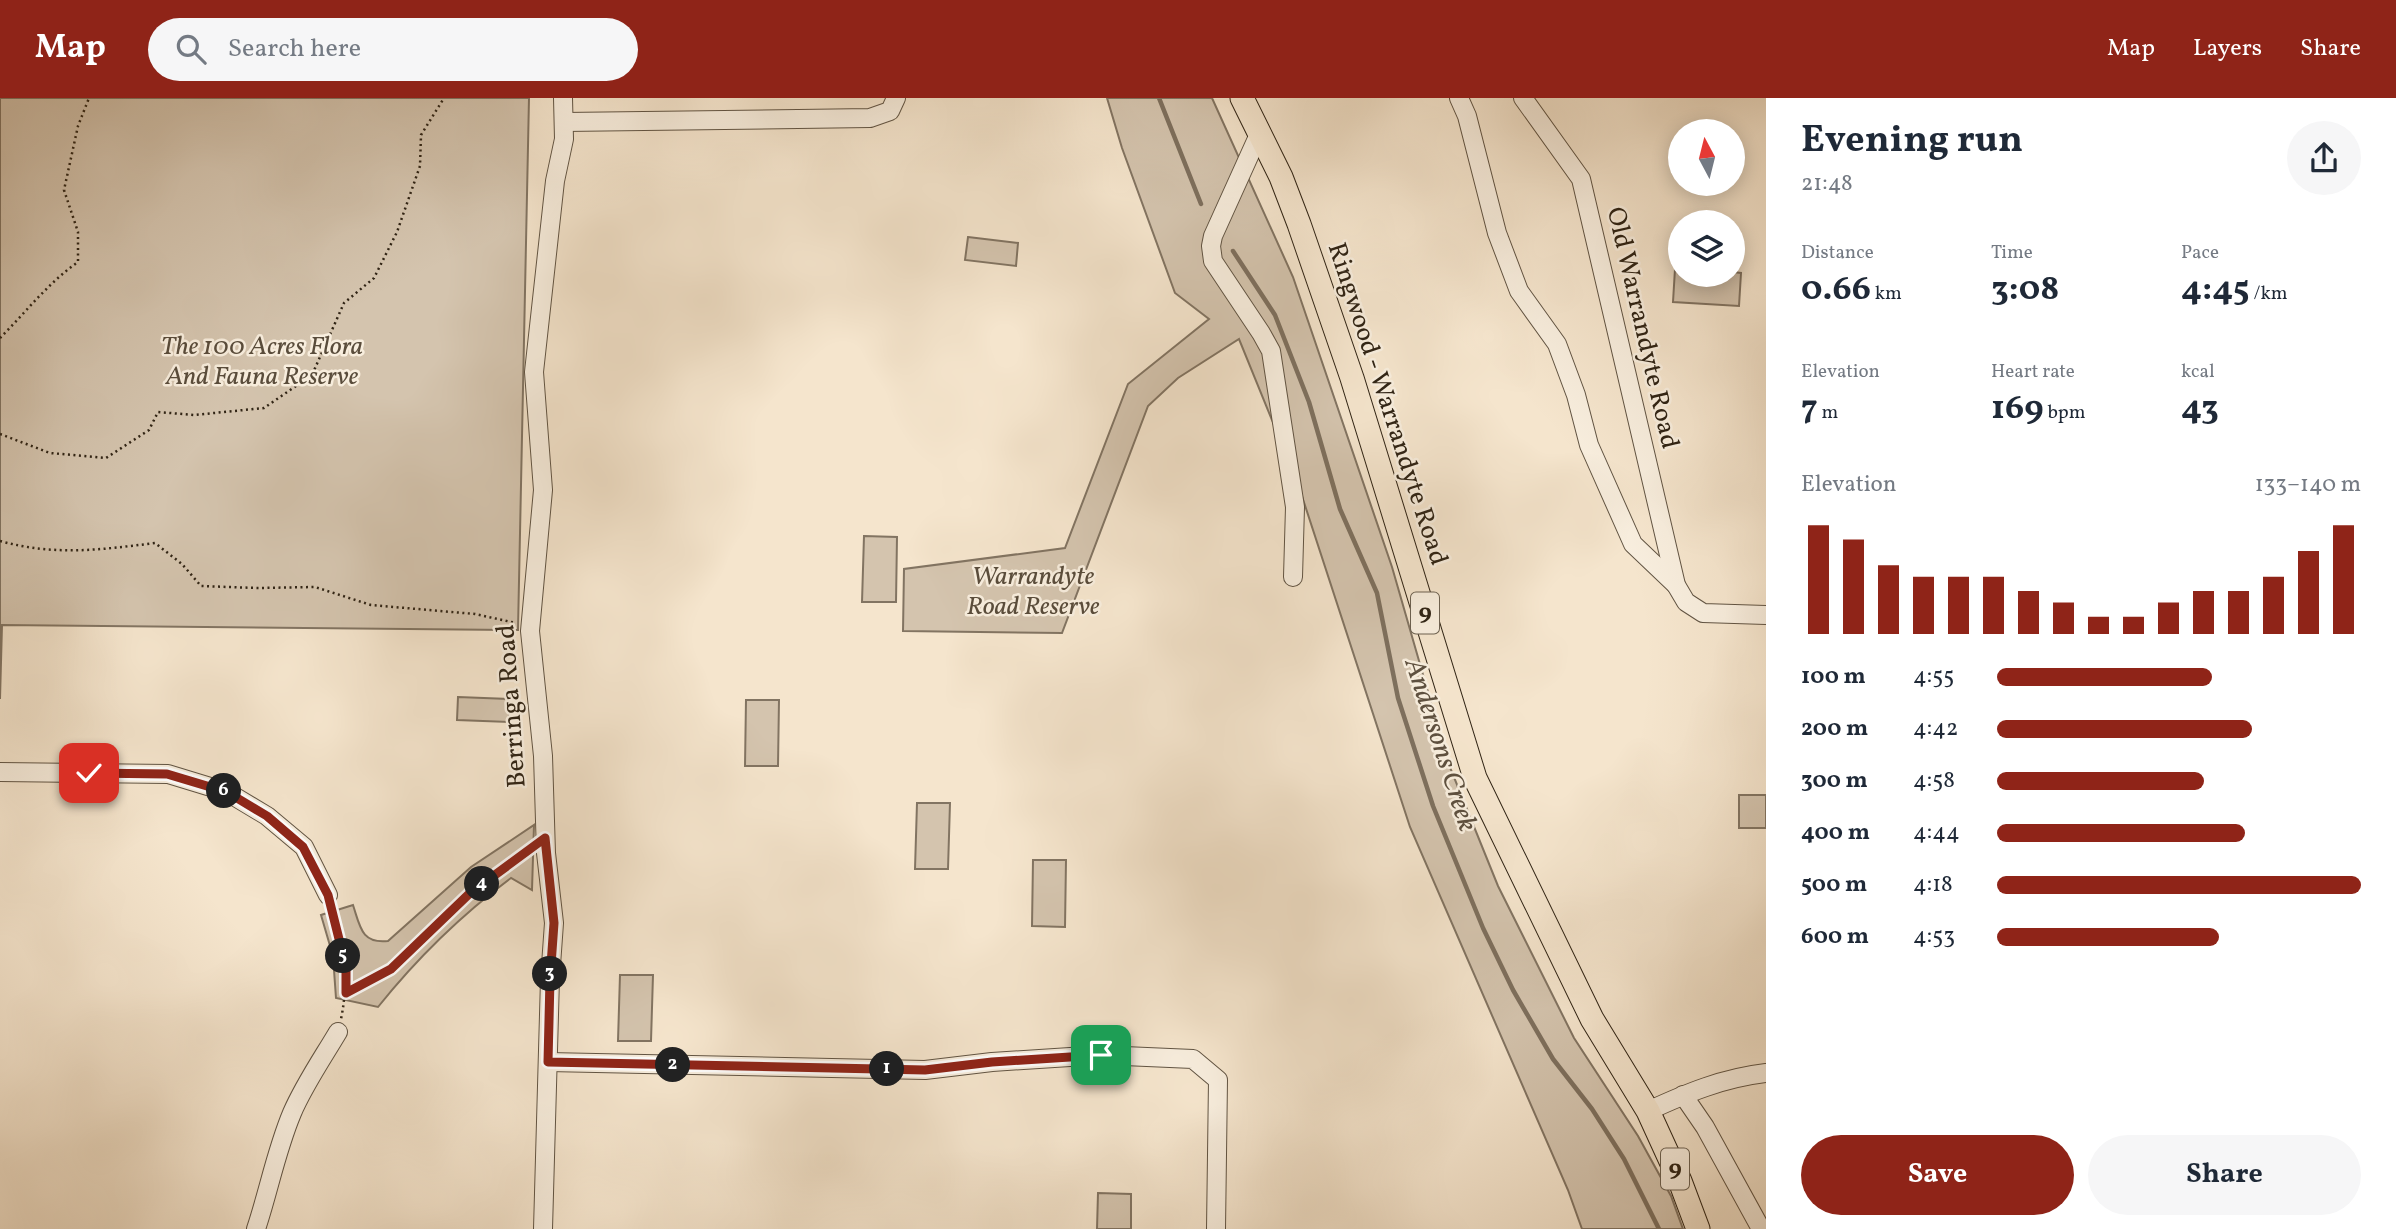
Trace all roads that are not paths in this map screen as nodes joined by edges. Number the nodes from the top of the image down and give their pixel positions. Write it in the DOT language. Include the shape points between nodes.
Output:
graph roads {
  1 [pos="563,98"];
  2 [pos="896,98"];
  3 [pos="1242,98"];
  4 [pos="1458,98"];
  5 [pos="1523,98"];
  6 [pos="564,122"];
  7 [pos="1260,132"];
  8 [pos="1293,577"];
  9 [pos="1676,585"];
  10 [pos="1766,615"];
  11 [pos="0,772"];
  12 [pos="328,895"];
  13 [pos="338,1032"];
  14 [pos="548,1062"];
  15 [pos="1766,1073"];
  16 [pos="1683,1095"];
  17 [pos="1648,1111"];
  18 [pos="256,1229"];
  19 [pos="543,1229"];
  20 [pos="1216,1229"];
  21 [pos="1698,1229"];
  22 [pos="1761,1229"];
  1 -- 6 [label="street, Berringa Road"];
  2 -- 6 [label="street" via="890,111 870,118"];
  3 -- 7 [label="main road, Ringwood - Warrandyte Road / 9"];
  4 -- 9 [label="street, Old Warrandyte Road" via="1519,291 1557,344 1589,445 1633,544"];
  5 -- 9 [label="street, Old Warrandyte Road" via="1580,179"];
  6 -- 14 [label="street, Berringa Road" via="534,372 543,490 530,631 554,923"];
  7 -- 8 [label="street" via="1211,246 1213,261 1270,351 1295,507"];
  7 -- 17 [label="main road, Ringwood - Warrandyte Road / 9" via="1299,224 1352,378 1475,778 1591,1019"];
  9 -- 10 [label="street, Old Warrandyte Road" via="1686,602 1703,613"];
  11 -- 12 [label="street" via="167,774 227,792 267,816 303,847"];
  13 -- 18 [label="street" via="299,1097"];
  14 -- 19 [label="street, Berringa Road"];
  14 -- 20 [label="street" via="925,1070 1101,1055 1193,1059 1218,1080"];
  15 -- 16 [label="street" via="1736,1077"];
  16 -- 17 [label="street"];
  16 -- 22 [label="street"];
  17 -- 21 [label="main road, Ringwood - Warrandyte Road / 9"];
}
